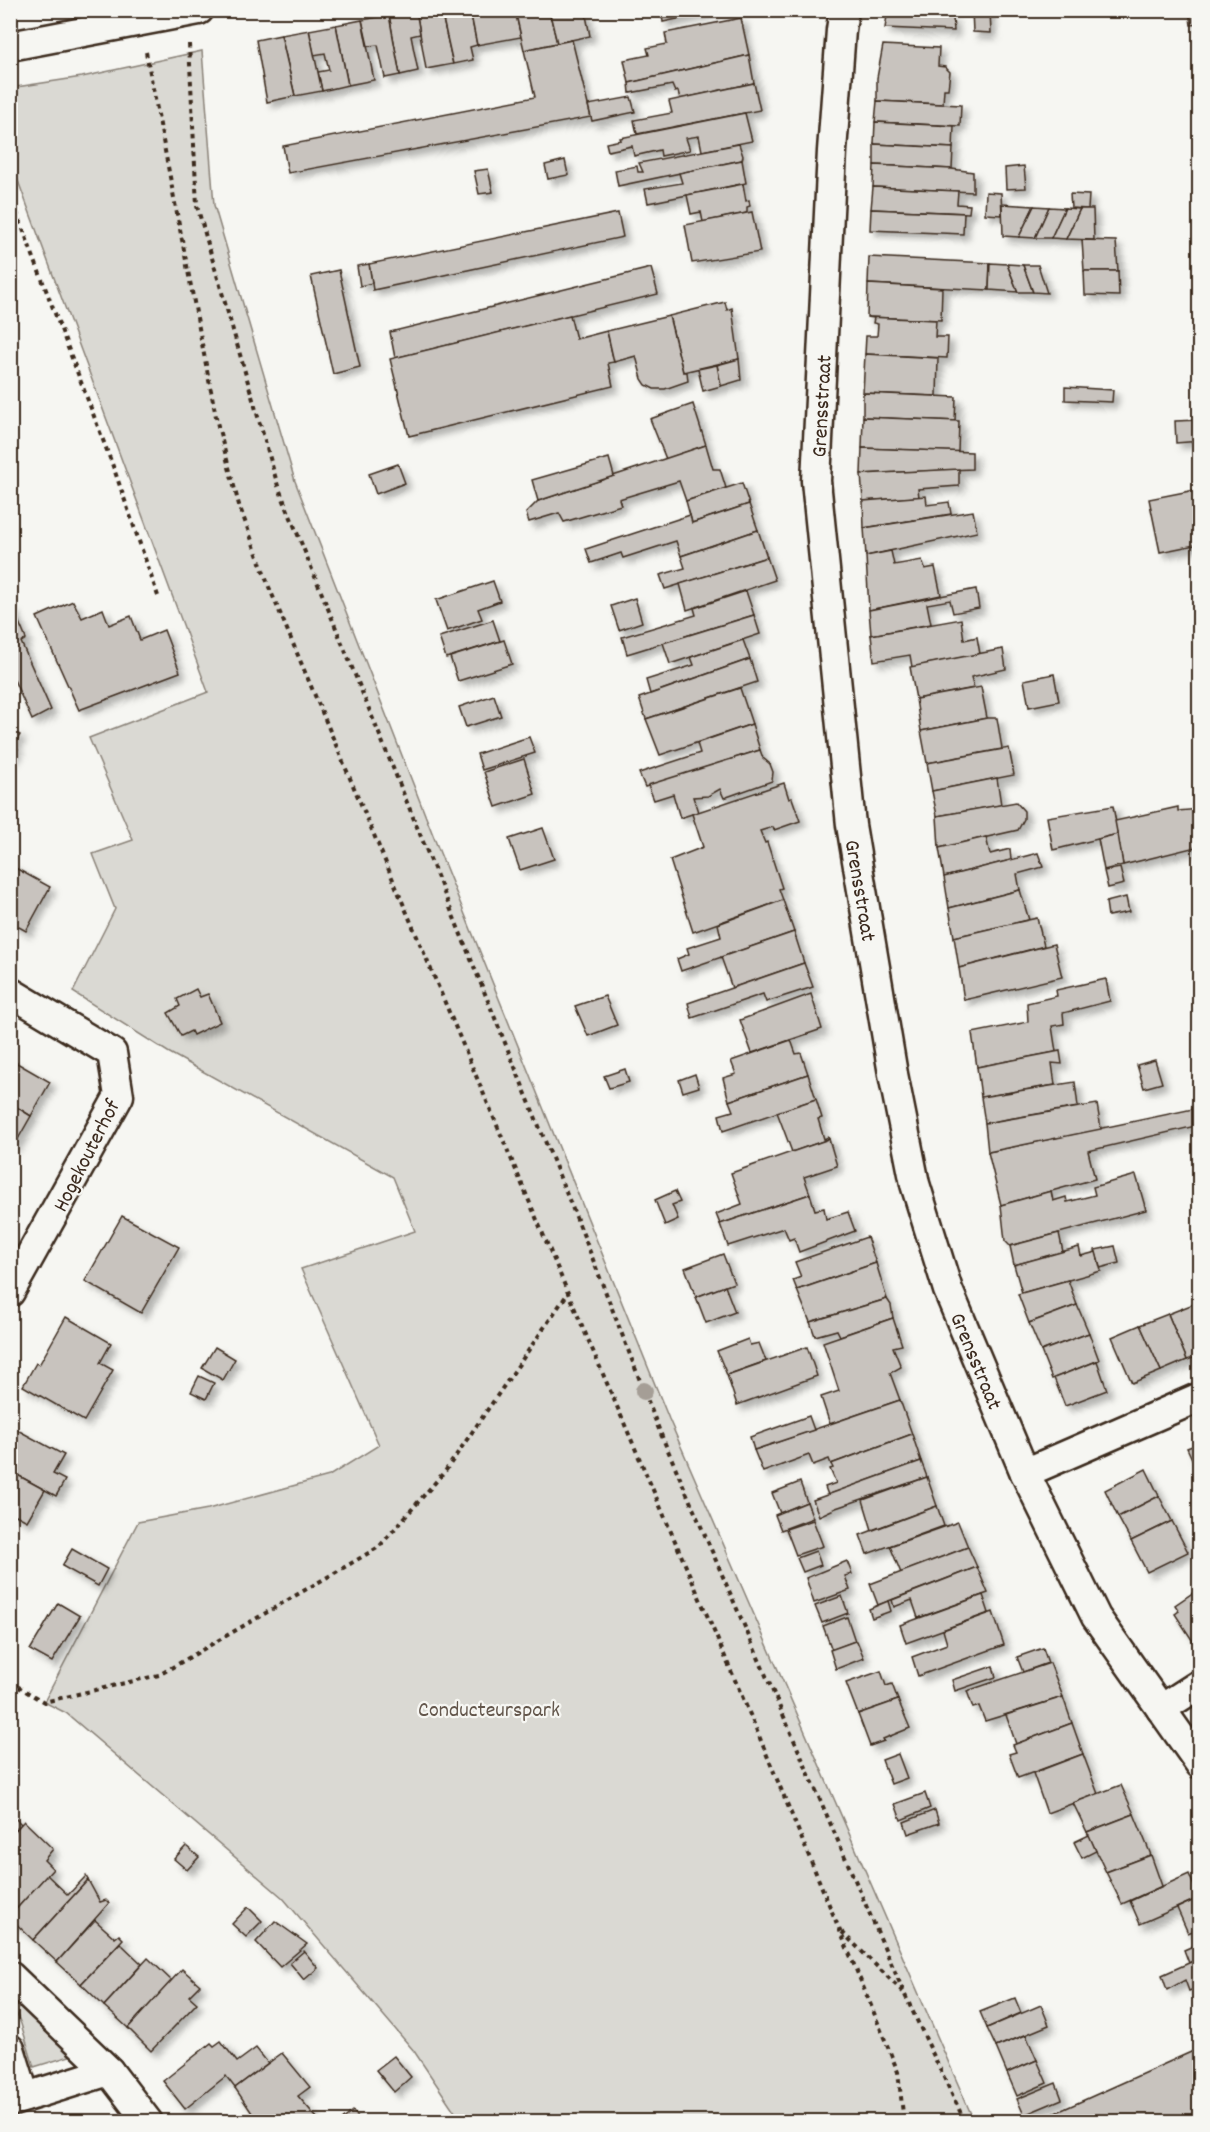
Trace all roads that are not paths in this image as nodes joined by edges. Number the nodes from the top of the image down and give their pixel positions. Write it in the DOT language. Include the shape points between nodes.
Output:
graph roads {
  1 [pos="844,10"];
  2 [pos="191,11"];
  3 [pos="10,46"];
  4 [pos="10,992"];
  5 [pos="10,1292"];
  6 [pos="1200,1397"];
  7 [pos="1025,1473"];
  8 [pos="1200,1684"];
  9 [pos="1161,1709"];
  10 [pos="1200,1764"];
  11 [pos="10,1976"];
  12 [pos="10,2049"];
  13 [pos="109,2071"];
  14 [pos="18,2099"];
  15 [pos="148,2121"];
  1 -- 7 [label="street, Grensstraat" via="832,151 816,481 851,825 915,1184 948,1290"];
  2 -- 3 [label="street"];
  4 -- 5 [label="street, Hogekouterhof" via="112,1053 119,1096"];
  6 -- 7 [label="street"];
  7 -- 9 [label="street, Grensstraat" via="1096,1617"];
  8 -- 9 [label="street"];
  9 -- 10 [label="street, Grensstraat"];
  11 -- 13 [label="street"];
  12 -- 14 [label="street"];
  13 -- 14 [label="street"];
  13 -- 15 [label="street"];
}
